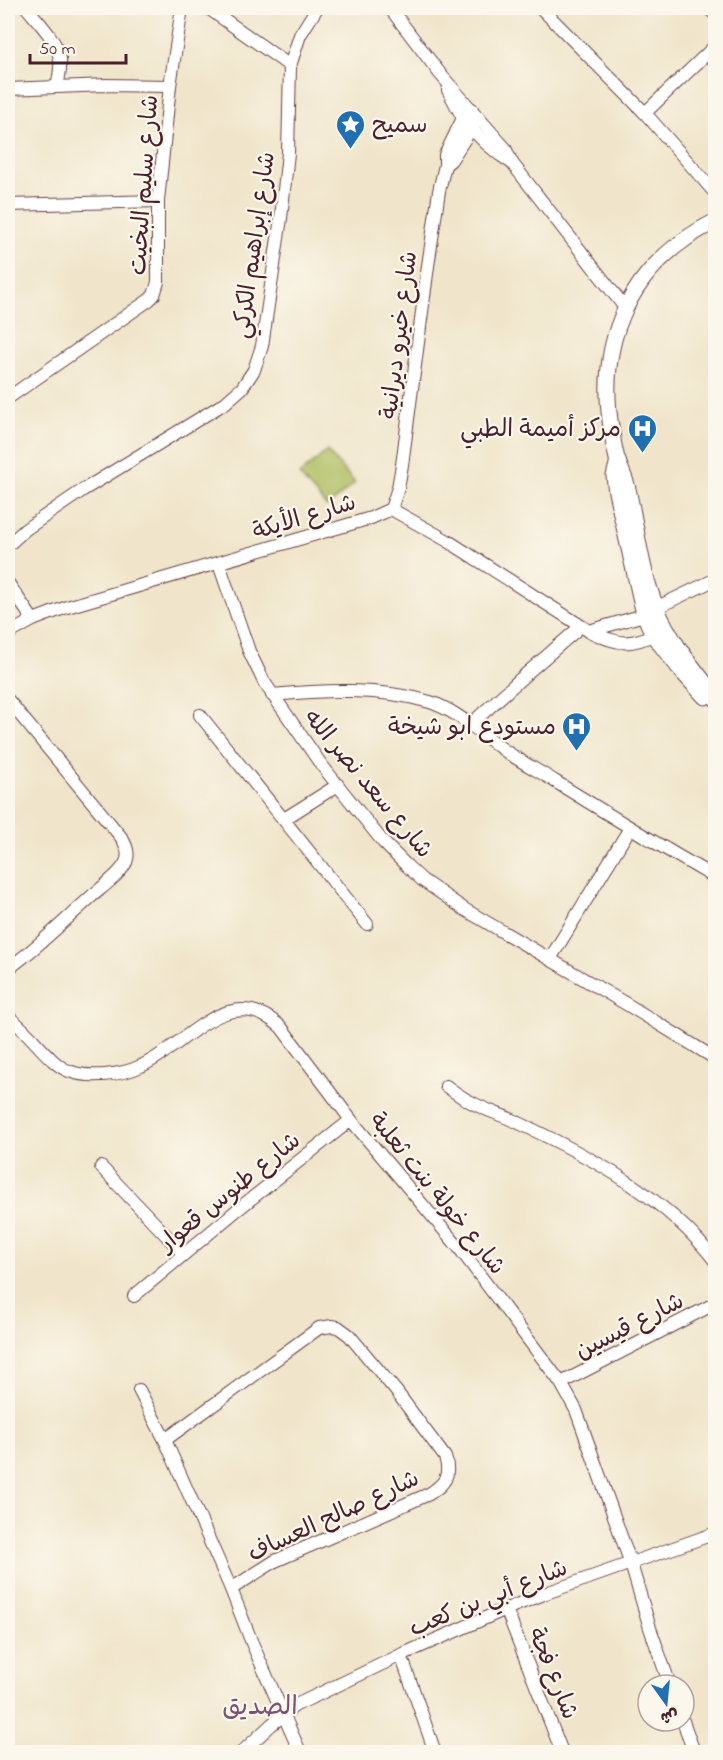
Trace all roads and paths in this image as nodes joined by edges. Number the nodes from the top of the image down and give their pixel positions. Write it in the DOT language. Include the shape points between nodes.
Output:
graph roads {
  1 [pos="27,8"];
  2 [pos="182,8"];
  3 [pos="208,8"];
  4 [pos="317,8"];
  5 [pos="390,8"];
  6 [pos="541,8"];
  7 [pos="708,8"];
  8 [pos="716,15"];
  9 [pos="716,45"];
  10 [pos="290,66"];
  11 [pos="170,86"];
  12 [pos="57,87"];
  13 [pos="8,88"];
  14 [pos="645,113"];
  15 [pos="471,118"];
  16 [pos="716,194"];
  17 [pos="158,201"];
  18 [pos="8,205"];
  19 [pos="716,221"];
  20 [pos="626,309"];
  21 [pos="8,398"];
  22 [pos="391,509"];
  23 [pos="8,544"];
  24 [pos="219,564"];
  25 [pos="716,579"];
  26 [pos="8,583"];
  27 [pos="650,611"];
  28 [pos="33,620"];
  29 [pos="585,629"];
  30 [pos="660,632"];
  31 [pos="8,634"];
  32 [pos="272,695"];
  33 [pos="8,700"];
  34 [pos="716,701"];
  35 [pos="200,715"];
  36 [pos="470,725"];
  37 [pos="338,785"];
  38 [pos="284,819"];
  39 [pos="630,828"];
  40 [pos="716,878"];
  41 [pos="367,924"];
  42 [pos="550,959"];
  43 [pos="8,969"];
  44 [pos="8,1017"];
  45 [pos="716,1059"];
  46 [pos="446,1086"];
  47 [pos="351,1120"];
  48 [pos="101,1167"];
  49 [pos="184,1254"];
  50 [pos="716,1262"];
  51 [pos="135,1296"];
  52 [pos="716,1303"];
  53 [pos="561,1383"];
  54 [pos="139,1390"];
  55 [pos="165,1440"];
  56 [pos="716,1533"];
  57 [pos="631,1564"];
  58 [pos="231,1589"];
  59 [pos="506,1609"];
  60 [pos="401,1655"];
  61 [pos="666,1673"];
  62 [pos="284,1714"];
  63 [pos="687,1733"];
  64 [pos="242,1752"];
  65 [pos="300,1752"];
  66 [pos="435,1752"];
  67 [pos="562,1752"];
  68 [pos="694,1752"];
  1 -- 12 [label="street" via="58,53"];
  2 -- 11 [label="street, شارع سليم البخيت"];
  3 -- 10 [label="street"];
  4 -- 10 [label="street, شارع إبراهيم الكركي" via="300,35"];
  5 -- 15 [label="street"];
  6 -- 14 [label="street"];
  7 -- 8 [label="street"];
  9 -- 14 [label="street"];
  10 -- 23 [label="street, شارع إبراهيم الكركي" via="288,153 281,218 267,324 254,370 225,403 83,490"];
  11 -- 12 [label="street"];
  11 -- 17 [label="street, شارع سليم البخيت"];
  12 -- 13 [label="street"];
  14 -- 16 [label="street"];
  15 -- 20 [label="street" via="499,155 512,163"];
  15 -- 22 [label="street, شارع خيرو ديرانية" via="445,155 402,465"];
  17 -- 18 [label="street"];
  17 -- 21 [label="street, شارع سليم البخيت" via="158,282 154,295"];
  19 -- 20 [label="main road" via="690,235 651,267"];
  20 -- 27 [label="main road" via="609,358 611,430 618,460 614,476"];
  22 -- 24 [label="street, شارع الأيكة" via="371,519"];
  22 -- 29 [label="street, شارع الأيكة"];
  24 -- 28 [label="street, شارع الأيكة"];
  24 -- 32 [label="street, شارع سعد نصر الله" via="249,651"];
  25 -- 27 [label="street"];
  26 -- 28 [label="street"];
  27 -- 29 [label="street" via="621,623"];
  27 -- 30 [label="main road"];
  28 -- 31 [label="street, شارع الأيكة"];
  29 -- 30 [label="street, شارع الأيكة" via="620,643"];
  29 -- 36 [label="street" via="526,674"];
  30 -- 34 [label="main road" via="682,673 706,698"];
  32 -- 36 [label="street" via="342,690 404,696 441,707"];
  32 -- 37 [label="street, شارع سعد نصر الله"];
  33 -- 43 [label="street" via="121,837 127,858 122,868 75,913"];
  35 -- 38 [label="street"];
  36 -- 39 [label="street"];
  37 -- 38 [label="street"];
  37 -- 42 [label="street, شارع سعد نصر الله" via="383,842 422,880"];
  38 -- 41 [label="street"];
  39 -- 40 [label="street"];
  39 -- 42 [label="street"];
  42 -- 45 [label="street, شارع سعد نصر الله"];
  44 -- 47 [label="street, شارع خولة بنت ثعلبة" via="63,1068 96,1075 143,1066 184,1036 231,1010 261,1012 288,1035"];
  46 -- 50 [label="street" via="470,1102 518,1122 609,1171 665,1209"];
  47 -- 49 [label="street, شارع طنوس قعوار"];
  47 -- 53 [label="street, شارع خولة بنت ثعلبة" via="460,1249"];
  48 -- 49 [label="street"];
  49 -- 51 [label="street, شارع طنوس قعوار"];
  52 -- 53 [label="street, شارع قيسين"];
  53 -- 57 [label="street, شارع خولة بنت ثعلبة" via="576,1410"];
  54 -- 55 [label="street"];
  55 -- 58 [label="street"];
  55 -- 58 [label="street, شارع صالح العساف" via="319,1328 332,1326 344,1330 363,1351 445,1457 446,1479 429,1494 275,1561"];
  56 -- 57 [label="street, شارع أبي بن كعب"];
  57 -- 59 [label="street, شارع أبي بن كعب"];
  57 -- 61 [label="street, شارع خولة بنت ثعلبة"];
  58 -- 62 [label="street"];
  59 -- 60 [label="street, شارع أبي بن كعب"];
  59 -- 67 [label="street, شارع فجة"];
  60 -- 62 [label="street, شارع أبي بن كعب" via="303,1701"];
  60 -- 66 [label="street"];
  62 -- 64 [label="street, شارع أبي بن كعب"];
  62 -- 65 [label="street"];
  63 -- 68 [label="street"];
}
